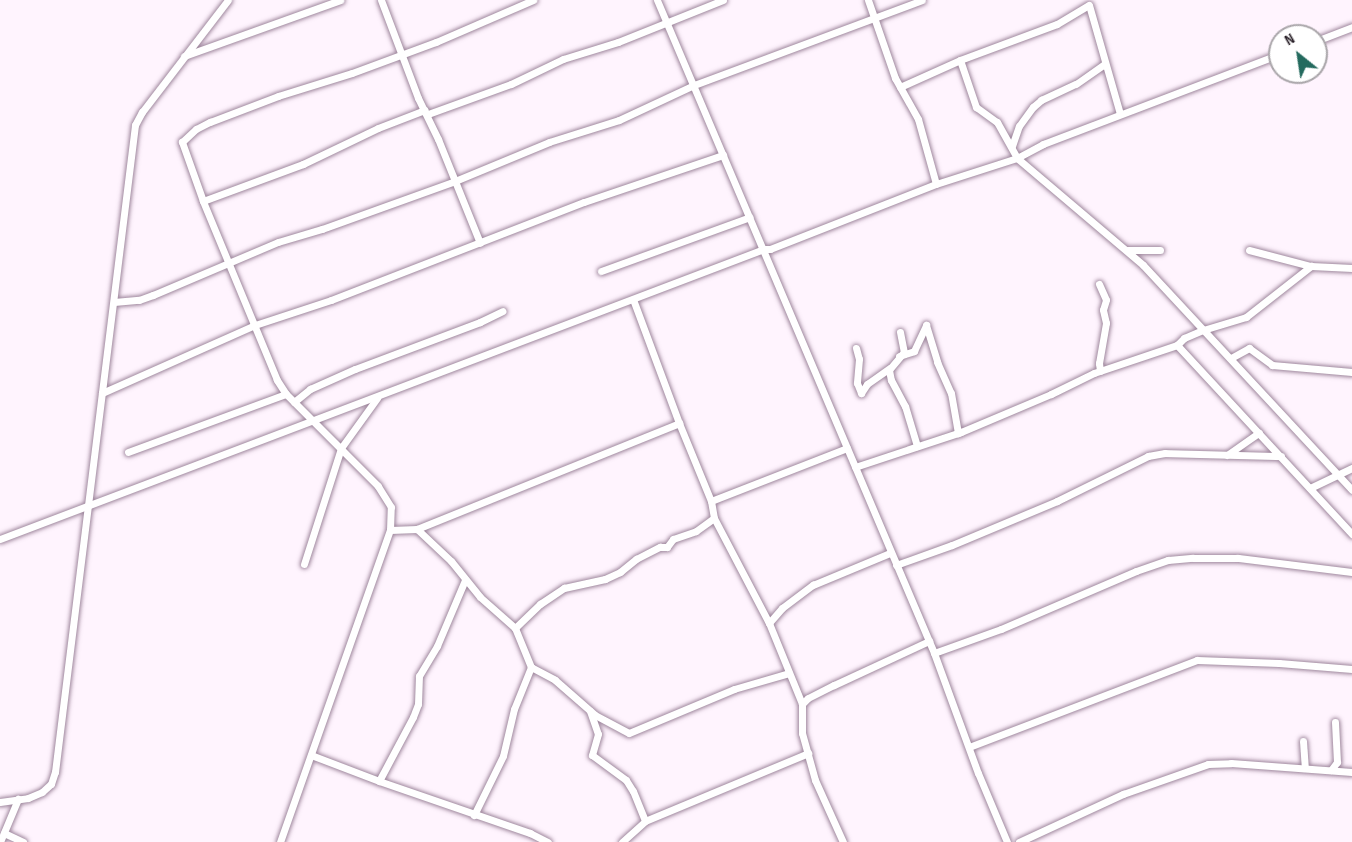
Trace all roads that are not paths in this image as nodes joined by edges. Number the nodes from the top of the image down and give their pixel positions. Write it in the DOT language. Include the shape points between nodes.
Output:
graph roads {
  1 [pos="228,0"];
  2 [pos="339,0"];
  3 [pos="381,0"];
  4 [pos="533,0"];
  5 [pos="657,0"];
  6 [pos="723,0"];
  7 [pos="868,0"];
  8 [pos="922,0"];
  9 [pos="1088,3"];
  10 [pos="876,18"];
  11 [pos="666,22"];
  12 [pos="1352,27"];
  13 [pos="1328,36"];
  14 [pos="403,54"];
  15 [pos="184,56"];
  16 [pos="1268,58"];
  17 [pos="960,60"];
  18 [pos="1105,64"];
  19 [pos="895,78"];
  20 [pos="911,82"];
  21 [pos="694,85"];
  22 [pos="900,87"];
  23 [pos="427,112"];
  24 [pos="1120,114"];
  25 [pos="1012,146"];
  26 [pos="723,155"];
  27 [pos="1017,158"];
  28 [pos="455,181"];
  29 [pos="936,184"];
  30 [pos="203,201"];
  31 [pos="750,217"];
  32 [pos="480,243"];
  33 [pos="764,249"];
  34 [pos="1127,249"];
  35 [pos="1160,250"];
  36 [pos="1249,250"];
  37 [pos="229,262"];
  38 [pos="1311,266"];
  39 [pos="1352,268"];
  40 [pos="601,271"];
  41 [pos="1099,284"];
  42 [pos="633,299"];
  43 [pos="114,302"];
  44 [pos="503,311"];
  45 [pos="255,325"];
  46 [pos="1203,330"];
  47 [pos="900,332"];
  48 [pos="1177,345"];
  49 [pos="856,348"];
  50 [pos="899,356"];
  51 [pos="1232,358"];
  52 [pos="890,368"];
  53 [pos="1100,371"];
  54 [pos="1352,372"];
  55 [pos="102,393"];
  56 [pos="286,394"];
  57 [pos="378,396"];
  58 [pos="294,402"];
  59 [pos="313,421"];
  60 [pos="679,423"];
  61 [pos="958,433"];
  62 [pos="1259,433"];
  63 [pos="917,446"];
  64 [pos="341,448"];
  65 [pos="847,448"];
  66 [pos="128,452"];
  67 [pos="1225,456"];
  68 [pos="1281,456"];
  69 [pos="855,467"];
  70 [pos="1352,468"];
  71 [pos="1338,476"];
  72 [pos="1310,488"];
  73 [pos="1352,490"];
  74 [pos="711,501"];
  75 [pos="88,506"];
  76 [pos="714,518"];
  77 [pos="417,529"];
  78 [pos="390,530"];
  79 [pos="1352,534"];
  80 [pos="0,539"];
  81 [pos="890,553"];
  82 [pos="304,564"];
  83 [pos="896,565"];
  84 [pos="1352,572"];
  85 [pos="465,580"];
  86 [pos="769,624"];
  87 [pos="515,628"];
  88 [pos="928,641"];
  89 [pos="934,653"];
  90 [pos="531,667"];
  91 [pos="1352,669"];
  92 [pos="789,673"];
  93 [pos="802,701"];
  94 [pos="589,709"];
  95 [pos="1335,722"];
  96 [pos="1303,741"];
  97 [pos="969,747"];
  98 [pos="808,753"];
  99 [pos="311,755"];
  100 [pos="1305,768"];
  101 [pos="1331,770"];
  102 [pos="1352,772"];
  103 [pos="379,781"];
  104 [pos="18,799"];
  105 [pos="0,802"];
  106 [pos="474,815"];
  107 [pos="645,821"];
  108 [pos="4,833"];
  109 [pos="0,842"];
  110 [pos="23,842"];
  111 [pos="279,842"];
  112 [pos="548,842"];
  113 [pos="622,842"];
  114 [pos="843,842"];
  115 [pos="1007,842"];
  116 [pos="1019,842"];
  1 -- 15 [label="street"];
  2 -- 15 [label="street"];
  3 -- 14 [label="street"];
  4 -- 14 [label="street"];
  5 -- 11 [label="street"];
  6 -- 11 [label="street"];
  7 -- 10 [label="street"];
  8 -- 10 [label="street"];
  9 -- 17 [label="street" via="1057,24"];
  9 -- 18 [label="street"];
  10 -- 19 [label="street"];
  10 -- 21 [label="street"];
  11 -- 21 [label="street"];
  11 -- 23 [label="street" via="563,59 511,84"];
  12 -- 13 [label="street"];
  14 -- 23 [label="street"];
  14 -- 30 [label="street" via="278,96 185,136 182,148"];
  15 -- 43 [label="street" via="135,125"];
  16 -- 24 [label="street"];
  17 -- 20 [label="street"];
  17 -- 25 [label="street" via="976,107 997,122"];
  18 -- 24 [label="street"];
  18 -- 25 [label="street" via="1033,107 1019,126"];
  19 -- 20 [label="street"];
  19 -- 22 [label="street"];
  20 -- 22 [label="street"];
  21 -- 26 [label="street"];
  21 -- 28 [label="street" via="619,120 549,142"];
  22 -- 29 [label="street" via="918,119"];
  23 -- 28 [label="street"];
  23 -- 30 [label="street" via="378,128 303,164"];
  24 -- 27 [label="street" via="1034,147"];
  25 -- 27 [label="street"];
  26 -- 31 [label="street"];
  26 -- 32 [label="street" via="584,202"];
  27 -- 29 [label="street"];
  27 -- 34 [label="street"];
  28 -- 32 [label="street"];
  28 -- 37 [label="street"];
  29 -- 33 [label="street"];
  30 -- 37 [label="street"];
  31 -- 33 [label="street"];
  31 -- 40 [label="street"];
  32 -- 45 [label="street"];
  33 -- 42 [label="street"];
  33 -- 65 [label="street"];
  34 -- 35 [label="street"];
  34 -- 46 [label="street"];
  36 -- 38 [label="street"];
  37 -- 43 [label="street" via="146,297"];
  37 -- 45 [label="street"];
  38 -- 39 [label="street"];
  38 -- 46 [label="street" via="1246,317"];
  41 -- 53 [label="street" via="1106,300"];
  42 -- 57 [label="street"];
  42 -- 60 [label="street"];
  43 -- 55 [label="street"];
  44 -- 58 [label="street" via="355,369 310,389"];
  45 -- 55 [label="street"];
  45 -- 56 [label="street"];
  46 -- 48 [label="street"];
  46 -- 51 [label="street"];
  47 -- 50 [label="street" via="904,352"];
  48 -- 53 [label="street"];
  48 -- 62 [label="street"];
  49 -- 52 [label="street" via="861,393"];
  50 -- 52 [label="street"];
  50 -- 61 [label="street" via="914,351 926,325 951,393"];
  51 -- 54 [label="street" via="1249,348 1272,365"];
  51 -- 71 [label="street"];
  52 -- 63 [label="street"];
  53 -- 61 [label="street"];
  55 -- 75 [label="street"];
  56 -- 58 [label="street"];
  56 -- 66 [label="street"];
  57 -- 59 [label="street"];
  57 -- 64 [label="street"];
  58 -- 59 [label="street"];
  59 -- 64 [label="street"];
  59 -- 75 [label="street"];
  60 -- 74 [label="street"];
  60 -- 77 [label="street"];
  61 -- 63 [label="street"];
  62 -- 67 [label="street"];
  62 -- 68 [label="street"];
  63 -- 69 [label="street"];
  64 -- 78 [label="street" via="391,507"];
  64 -- 82 [label="street"];
  65 -- 69 [label="street"];
  65 -- 74 [label="street"];
  67 -- 68 [label="street"];
  67 -- 83 [label="street" via="1148,456 1057,501"];
  68 -- 72 [label="street"];
  69 -- 81 [label="street"];
  70 -- 71 [label="street"];
  71 -- 72 [label="street"];
  71 -- 73 [label="street"];
  72 -- 79 [label="street"];
  74 -- 76 [label="street"];
  75 -- 80 [label="street"];
  75 -- 104 [label="street" via="55,772 51,784 42,792"];
  76 -- 86 [label="street"];
  76 -- 87 [label="street" via="696,531 673,539 667,547 636,559 620,572 564,588"];
  77 -- 78 [label="street"];
  77 -- 85 [label="street"];
  78 -- 99 [label="street"];
  81 -- 83 [label="street"];
  81 -- 86 [label="street" via="813,585 782,608"];
  83 -- 88 [label="street"];
  84 -- 89 [label="street" via="1246,559 1168,561"];
  85 -- 87 [label="street"];
  85 -- 103 [label="street" via="420,676 413,717"];
  86 -- 92 [label="street"];
  87 -- 90 [label="street"];
  88 -- 89 [label="street"];
  88 -- 93 [label="street"];
  89 -- 97 [label="street"];
  90 -- 94 [label="street" via="555,680"];
  90 -- 106 [label="street" via="514,709 503,756"];
  91 -- 97 [label="street" via="1197,660"];
  92 -- 93 [label="street"];
  92 -- 94 [label="street" via="734,689 628,733"];
  93 -- 98 [label="street" via="802,733"];
  94 -- 107 [label="street" via="598,734 592,755 626,780"];
  95 -- 101 [label="street" via="1338,751"];
  96 -- 100 [label="street"];
  97 -- 115 [label="street"];
  98 -- 107 [label="street"];
  98 -- 114 [label="street" via="815,780"];
  99 -- 103 [label="street"];
  99 -- 111 [label="street"];
  100 -- 101 [label="street"];
  100 -- 116 [label="street" via="1208,764 1123,794"];
  101 -- 102 [label="street"];
  103 -- 106 [label="street"];
  104 -- 105 [label="street"];
  104 -- 108 [label="street"];
  106 -- 112 [label="street"];
  107 -- 113 [label="street"];
  108 -- 109 [label="street"];
  108 -- 110 [label="street"];
}
